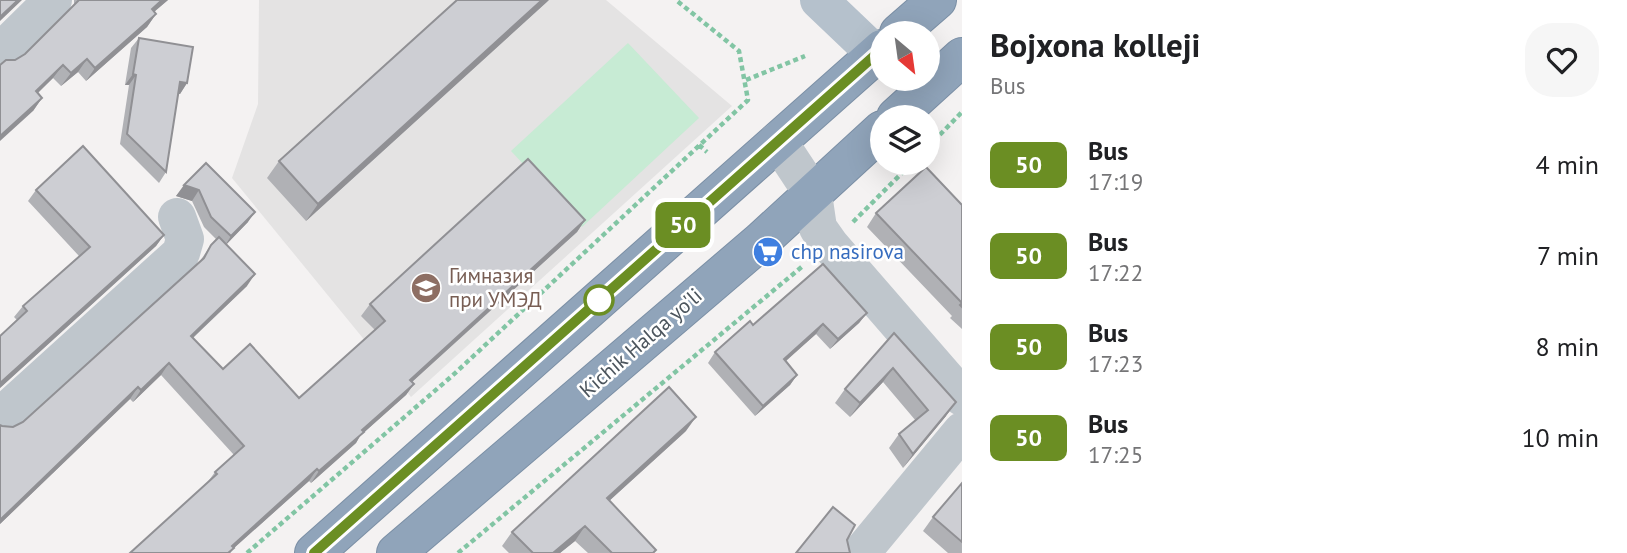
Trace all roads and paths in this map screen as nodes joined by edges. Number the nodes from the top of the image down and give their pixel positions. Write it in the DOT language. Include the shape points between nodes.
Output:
graph roads {
  1 [pos="53,0"];
  2 [pos="676,0"];
  3 [pos="819,0"];
  4 [pos="937,0"];
  5 [pos="924,21"];
  6 [pos="870,48"];
  7 [pos="0,52"];
  8 [pos="805,56"];
  9 [pos="962,57"];
  10 [pos="940,61"];
  11 [pos="746,80"];
  12 [pos="870,84"];
  13 [pos="962,112"];
  14 [pos="940,135"];
  15 [pos="778,141"];
  16 [pos="870,141"];
  17 [pos="699,145"];
  18 [pos="707,152"];
  19 [pos="900,175"];
  20 [pos="813,194"];
  21 [pos="177,216"];
  22 [pos="830,245"];
  23 [pos="962,397"];
  24 [pos="0,417"];
  25 [pos="962,431"];
  26 [pos="403,551"];
  27 [pos="247,553"];
  28 [pos="314,553"];
  29 [pos="458,553"];
  30 [pos="861,553"];
  1 -- 7 [label="street"];
  2 -- 11 [label="path" via="739,51"];
  3 -- 6 [label="main road"];
  4 -- 5 [label="highway"];
  8 -- 11 [label="path"];
  9 -- 10 [label="highway"];
  11 -- 17 [label="path" via="748,100"];
  12 -- 15 [label="highway"];
  13 -- 14 [label="path"];
  15 -- 20 [label="street"];
  15 -- 28 [label="highway"];
  16 -- 20 [label="highway, Kichik Halqa yo'li"];
  17 -- 18 [label="path"];
  17 -- 27 [label="path" via="452,376"];
  19 -- 22 [label="path"];
  20 -- 22 [label="street" via="818,228"];
  20 -- 26 [label="highway, Kichik Halqa yo'li"];
  21 -- 24 [label="street" via="185,239 180,253"];
  22 -- 23 [label="street"];
  22 -- 29 [label="path"];
  25 -- 30 [label="street"];
}
